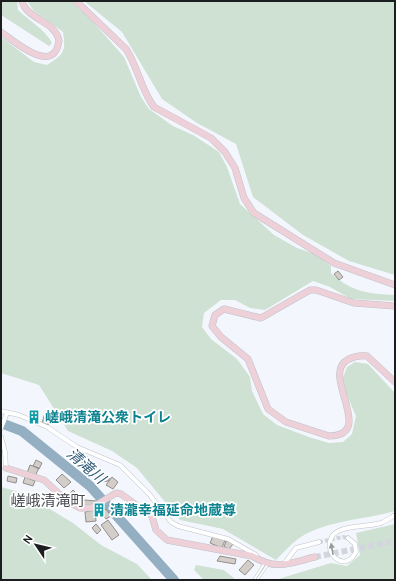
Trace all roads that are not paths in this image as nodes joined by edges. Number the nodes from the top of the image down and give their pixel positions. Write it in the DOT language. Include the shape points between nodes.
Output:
graph roads {
  1 [pos="22,1"];
  2 [pos="76,1"];
  3 [pos="1,32"];
  4 [pos="395,285"];
  5 [pos="395,306"];
  6 [pos="395,382"];
  7 [pos="1,411"];
  8 [pos="6,414"];
  9 [pos="1,428"];
  10 [pos="1,437"];
  11 [pos="6,468"];
  12 [pos="395,515"];
  13 [pos="348,538"];
  14 [pos="319,542"];
  15 [pos="315,557"];
  16 [pos="265,564"];
  17 [pos="284,564"];
  18 [pos="256,580"];
  1 -- 3 [label="street" via="26,10 55,31 59,41 55,52 50,56 37,56"];
  2 -- 4 [label="street" via="126,49 154,107 211,138 225,152 235,168 244,198 254,213 334,263"];
  5 -- 6 [label="street" via="354,303 310,290 261,318 224,309 215,315 212,321 215,332 248,359 268,409 286,422 329,436 337,436 347,429 349,413 339,372 346,360 354,356 367,356"];
  7 -- 8 [label="street"];
  8 -- 9 [label="street"];
  8 -- 16 [label="street" via="10,412 47,427 76,447 120,465 144,488 174,524 232,540 258,556"];
  10 -- 11 [label="street"];
  11 -- 16 [label="street" via="49,483 67,501 85,509 115,494 121,494 151,512 156,530 167,540 252,556"];
  13 -- 12 [label="street, one-way" via="355,544 356,552 344,562 333,556 330,549 330,541 336,533 381,523"];
  14 -- 17 [label="street" via="296,548"];
  15 -- 17 [label="street"];
  16 -- 17 [label="street"];
  16 -- 18 [label="lane"];
}
